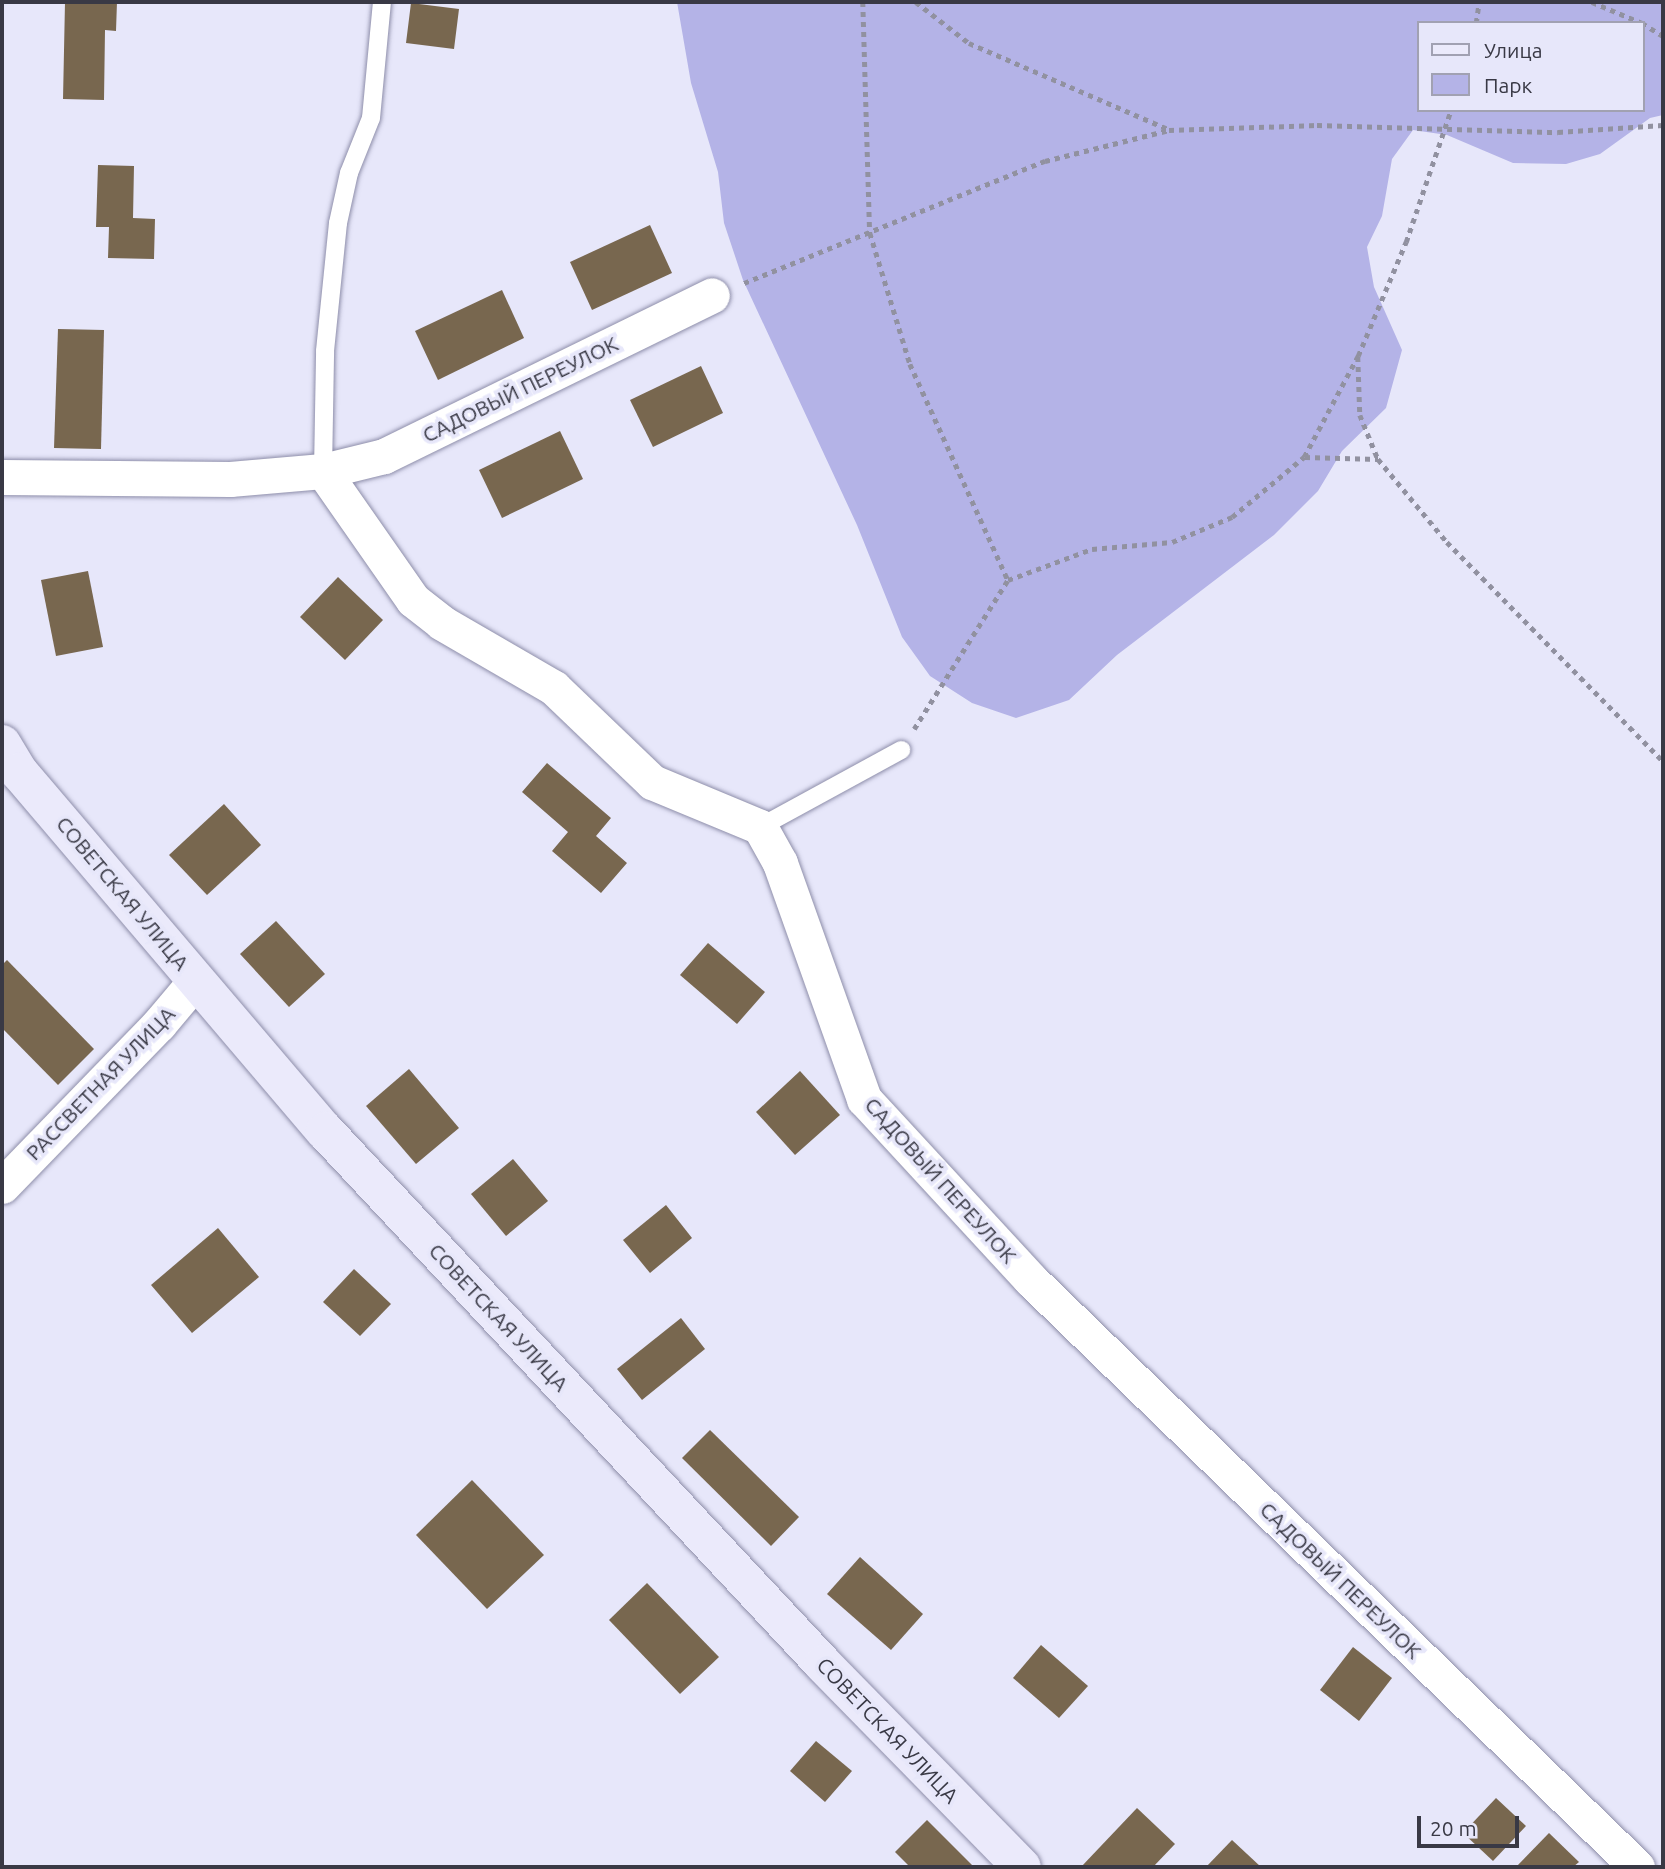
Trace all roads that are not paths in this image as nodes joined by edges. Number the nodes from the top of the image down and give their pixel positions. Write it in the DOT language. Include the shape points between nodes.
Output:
graph roads {
  1 [pos="382,2"];
  2 [pos="712,295"];
  3 [pos="323,471"];
  4 [pos="2,477"];
  5 [pos="2,744"];
  6 [pos="901,750"];
  7 [pos="760,827"];
  8 [pos="196,979"];
  9 [pos="2,1185"];
  10 [pos="1022,1867"];
  11 [pos="1637,1867"];
  1 -- 3 [label="lane" via="371,118 349,173 338,223 326,351"];
  2 -- 3 [label="street, САДОВЫЙ ПЕРЕУЛОК" via="384,456"];
  3 -- 4 [label="street, САДОВЫЙ ПЕРЕУЛОК" via="230,479"];
  3 -- 7 [label="street" via="413,600 442,623 554,688 652,782"];
  5 -- 8 [label="street, СОВЕТСКАЯ УЛИЦА" via="19,772"];
  6 -- 7 [label="lane"];
  7 -- 11 [label="street, САДОВЫЙ ПЕРЕУЛОК" via="780,863 864,1099 1030,1279"];
  8 -- 9 [label="street, РАССВЕТНАЯ УЛИЦА" via="159,1024"];
  8 -- 10 [label="street, СОВЕТСКАЯ УЛИЦА" via="324,1131 823,1664"];
}
